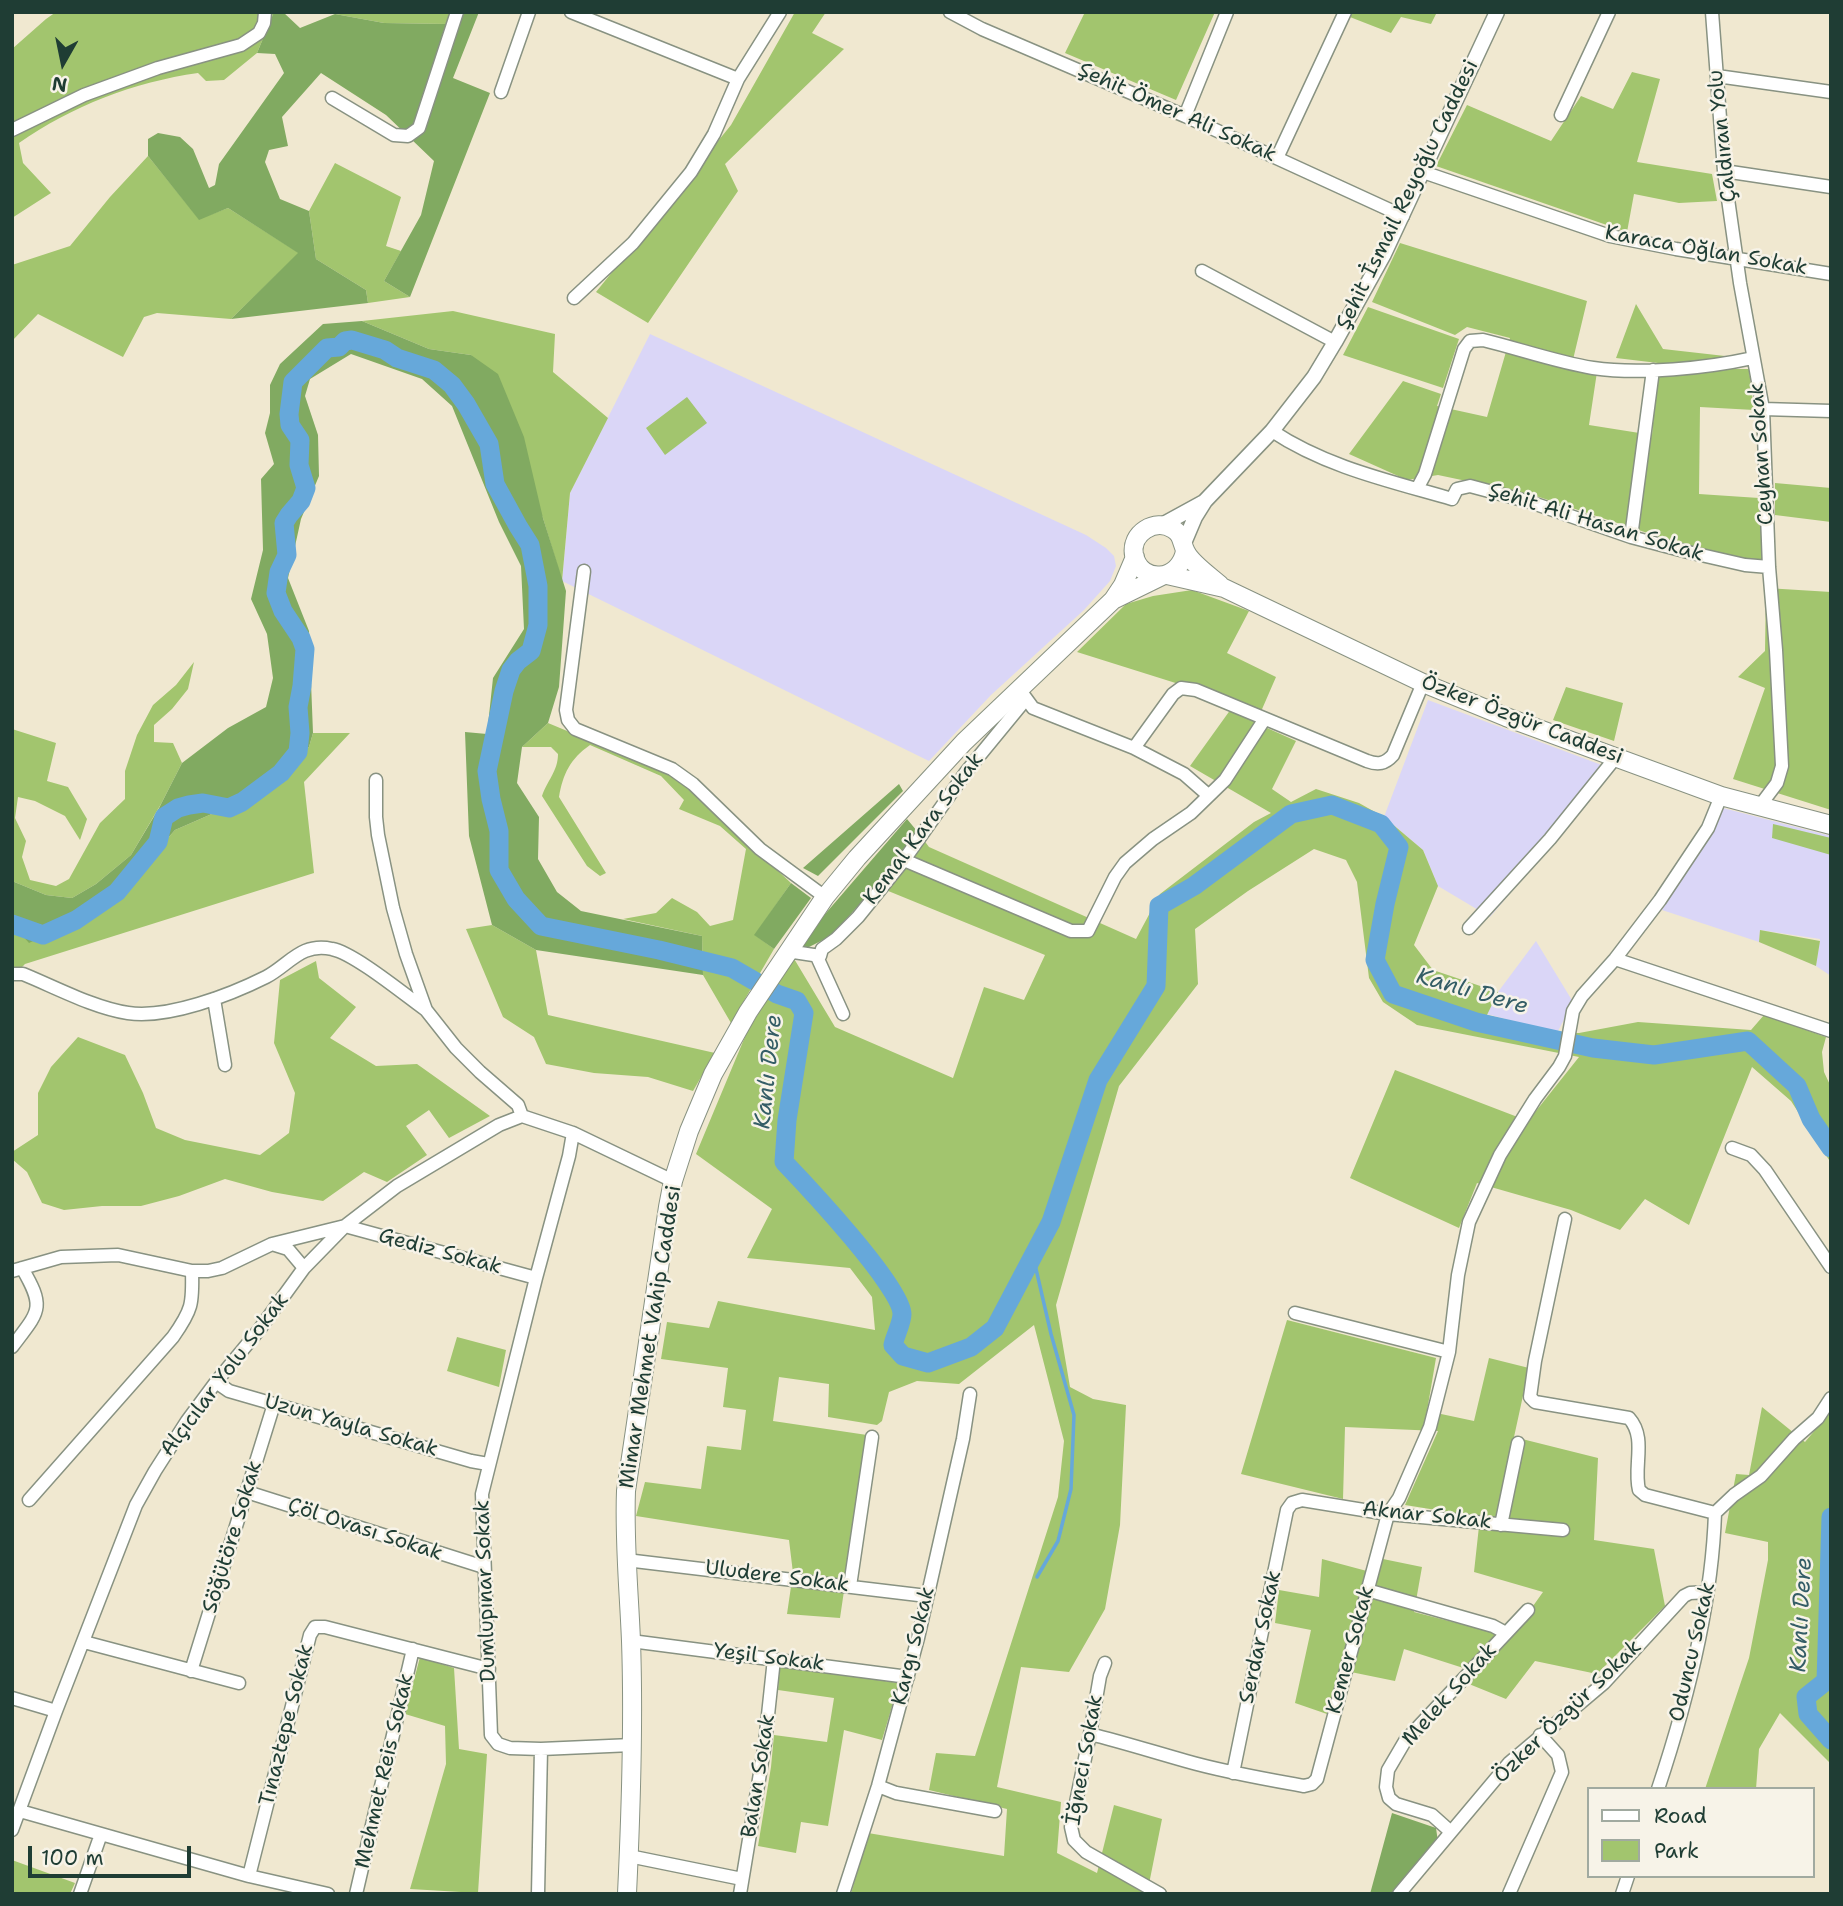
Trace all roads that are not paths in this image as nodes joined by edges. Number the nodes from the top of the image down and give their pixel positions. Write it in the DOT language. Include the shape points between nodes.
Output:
graph roads {
  1 [pos="265,12"];
  2 [pos="457,12"];
  3 [pos="529,12"];
  4 [pos="571,12"];
  5 [pos="780,12"];
  6 [pos="950,12"];
  7 [pos="1227,12"];
  8 [pos="1345,12"];
  9 [pos="1497,12"];
  10 [pos="1609,12"];
  11 [pos="1712,12"];
  12 [pos="1717,76"];
  13 [pos="738,79"];
  14 [pos="501,92"];
  15 [pos="1831,92"];
  16 [pos="332,98"];
  17 [pos="1561,115"];
  18 [pos="1185,116"];
  19 [pos="12,130"];
  20 [pos="1277,158"];
  21 [pos="1724,171"];
  22 [pos="1423,172"];
  23 [pos="1831,187"];
  24 [pos="1403,216"];
  25 [pos="1737,259"];
  26 [pos="1202,271"];
  27 [pos="1831,274"];
  28 [pos="574,298"];
  29 [pos="1335,342"];
  30 [pos="1753,358"];
  31 [pos="1653,370"];
  32 [pos="1763,409"];
  33 [pos="1831,411"];
  34 [pos="1272,431"];
  35 [pos="1417,489"];
  36 [pos="1205,502"];
  37 [pos="1162,525"];
  38 [pos="1631,537"];
  39 [pos="1185,547"];
  40 [pos="1135,557"];
  41 [pos="1769,567"];
  42 [pos="583,571"];
  43 [pos="1164,576"];
  44 [pos="1224,588"];
  45 [pos="1113,600"];
  46 [pos="1423,683"];
  47 [pos="1023,694"];
  48 [pos="1264,720"];
  49 [pos="1134,748"];
  50 [pos="1616,757"];
  51 [pos="376,780"];
  52 [pos="1208,795"];
  53 [pos="1721,796"];
  54 [pos="1759,807"];
  55 [pos="1831,825"];
  56 [pos="904,860"];
  57 [pos="825,897"];
  58 [pos="1469,928"];
  59 [pos="787,951"];
  60 [pos="820,956"];
  61 [pos="1615,959"];
  62 [pos="12,974"];
  63 [pos="214,999"];
  64 [pos="426,1010"];
  65 [pos="844,1014"];
  66 [pos="1831,1031"];
  67 [pos="225,1065"];
  68 [pos="522,1116"];
  69 [pos="573,1133"];
  70 [pos="1732,1148"];
  71 [pos="673,1181"];
  72 [pos="1565,1219"];
  73 [pos="345,1226"];
  74 [pos="272,1244"];
  75 [pos="304,1268"];
  76 [pos="1831,1268"];
  77 [pos="17,1270"];
  78 [pos="192,1271"];
  79 [pos="536,1278"];
  80 [pos="1295,1313"];
  81 [pos="12,1347"];
  82 [pos="1449,1352"];
  83 [pos="216,1382"];
  84 [pos="970,1394"];
  85 [pos="1831,1398"];
  86 [pos="274,1404"];
  87 [pos="872,1437"];
  88 [pos="1518,1443"];
  89 [pos="488,1464"];
  90 [pos="247,1492"];
  91 [pos="29,1500"];
  92 [pos="1292,1503"];
  93 [pos="1715,1513"];
  94 [pos="1388,1514"];
  95 [pos="1501,1525"];
  96 [pos="1563,1530"];
  97 [pos="626,1560"];
  98 [pos="484,1567"];
  99 [pos="850,1586"];
  100 [pos="1367,1590"];
  101 [pos="1707,1592"];
  102 [pos="927,1596"];
  103 [pos="1528,1610"];
  104 [pos="1506,1633"];
  105 [pos="83,1642"];
  106 [pos="631,1642"];
  107 [pos="414,1649"];
  108 [pos="774,1659"];
  109 [pos="1105,1663"];
  110 [pos="489,1669"];
  111 [pos="191,1671"];
  112 [pos="908,1677"];
  113 [pos="239,1683"];
  114 [pos="12,1698"];
  115 [pos="56,1711"];
  116 [pos="1090,1734"];
  117 [pos="1540,1735"];
  118 [pos="632,1745"];
  119 [pos="541,1749"];
  120 [pos="1233,1773"];
  121 [pos="878,1786"];
  122 [pos="1659,1787"];
  123 [pos="20,1811"];
  124 [pos="995,1811"];
  125 [pos="12,1830"];
  126 [pos="1451,1832"];
  127 [pos="101,1834"];
  128 [pos="629,1856"];
  129 [pos="249,1875"];
  130 [pos="742,1879"];
  131 [pos="80,1894"];
  132 [pos="328,1894"];
  133 [pos="356,1894"];
  134 [pos="538,1894"];
  135 [pos="626,1894"];
  136 [pos="740,1894"];
  137 [pos="843,1894"];
  138 [pos="1160,1894"];
  139 [pos="1399,1894"];
  140 [pos="1509,1894"];
  1 -- 19 [label="street" via="259,33 241,45 96,90"];
  2 -- 16 [label="street" via="419,128 408,136 394,135"];
  3 -- 14 [label="street"];
  4 -- 13 [label="street"];
  5 -- 13 [label="street"];
  6 -- 18 [label="street, Şehit Ömer Ali Sokak"];
  7 -- 18 [label="street"];
  8 -- 20 [label="street"];
  9 -- 22 [label="street, Şehit İsmail Reyoğlu Caddesi"];
  10 -- 17 [label="street"];
  11 -- 12 [label="street, Çaldıran Yolu"];
  12 -- 15 [label="street"];
  12 -- 21 [label="street, Çaldıran Yolu"];
  13 -- 28 [label="street" via="691,172 633,243"];
  18 -- 20 [label="street, Şehit Ömer Ali Sokak"];
  20 -- 24 [label="street, Şehit Ömer Ali Sokak"];
  21 -- 23 [label="street"];
  21 -- 25 [label="street, Çaldıran Yolu"];
  22 -- 24 [label="street, Şehit İsmail Reyoğlu Caddesi"];
  22 -- 25 [label="street, Karaca Oğlan Sokak" via="1610,236"];
  24 -- 29 [label="street, Şehit İsmail Reyoğlu Caddesi"];
  25 -- 27 [label="street, Karaca Oğlan Sokak"];
  25 -- 30 [label="street, Ceyhan Sokak"];
  26 -- 29 [label="street"];
  29 -- 34 [label="street, Şehit İsmail Reyoğlu Caddesi"];
  30 -- 31 [label="street"];
  30 -- 32 [label="street, Ceyhan Sokak"];
  31 -- 35 [label="street" via="1594,368 1483,340 1470,341"];
  31 -- 38 [label="street"];
  32 -- 33 [label="street"];
  32 -- 41 [label="street, Ceyhan Sokak"];
  34 -- 35 [label="street, Şehit Ali Hasan Sokak" via="1322,459"];
  34 -- 36 [label="street, Şehit İsmail Reyoğlu Caddesi"];
  35 -- 38 [label="street, Şehit Ali Hasan Sokak" via="1451,499 1457,489 1471,486"];
  36 -- 37 [label="street, Şehit İsmail Reyoğlu Caddesi"];
  36 -- 39 [label="street, Şehit İsmail Reyoğlu Caddesi"];
  37 -- 39 [label="main road" via="1176,531"];
  37 -- 40 [label="main road" via="1140,533"];
  38 -- 41 [label="street, Şehit Ali Hasan Sokak"];
  39 -- 43 [label="main road" via="1180,566"];
  39 -- 44 [label="main road, Özker Özgür Caddesi"];
  40 -- 43 [label="main road" via="1145,572"];
  40 -- 45 [label="main road, Mimar Mehmet Vahip Caddesi"];
  41 -- 54 [label="street, Ceyhan Sokak" via="1782,766 1777,783"];
  42 -- 57 [label="street" via="568,720 575,729 683,776 760,849"];
  43 -- 44 [label="main road, Özker Özgür Caddesi"];
  43 -- 45 [label="main road, Mimar Mehmet Vahip Caddesi"];
  44 -- 46 [label="main road, Özker Özgür Caddesi"];
  45 -- 47 [label="main road, Mimar Mehmet Vahip Caddesi"];
  46 -- 48 [label="street" via="1393,755 1382,764"];
  46 -- 50 [label="main road, Özker Özgür Caddesi"];
  47 -- 49 [label="street" via="1033,708"];
  47 -- 56 [label="street, Kemal Kara Sokak"];
  47 -- 57 [label="main road, Mimar Mehmet Vahip Caddesi" via="964,742"];
  48 -- 49 [label="street" via="1181,688"];
  48 -- 52 [label="street" via="1225,780"];
  49 -- 52 [label="street" via="1184,774"];
  50 -- 53 [label="main road, Özker Özgür Caddesi"];
  50 -- 58 [label="street"];
  51 -- 64 [label="street" via="378,835 393,908"];
  52 -- 56 [label="street" via="1125,863 1088,931 1071,931"];
  53 -- 54 [label="main road, Özker Özgür Caddesi"];
  53 -- 61 [label="street" via="1708,828"];
  54 -- 55 [label="main road, Özker Özgür Caddesi"];
  56 -- 60 [label="street, Kemal Kara Sokak"];
  57 -- 59 [label="main road, Mimar Mehmet Vahip Caddesi"];
  59 -- 60 [label="street"];
  59 -- 71 [label="main road, Mimar Mehmet Vahip Caddesi" via="713,1074"];
  60 -- 65 [label="street"];
  61 -- 66 [label="street"];
  61 -- 82 [label="street, Kemer Sokak" via="1573,1011 1565,1056 1500,1155 1469,1222"];
  62 -- 63 [label="street" via="23,974 131,1014 165,1012"];
  63 -- 64 [label="street" via="280,969 295,955 332,949"];
  63 -- 67 [label="street"];
  64 -- 68 [label="street" via="456,1048 518,1105"];
  68 -- 69 [label="street"];
  68 -- 73 [label="street, Alçıcılar Yolu Sokak" via="397,1186"];
  69 -- 71 [label="street"];
  69 -- 79 [label="street, Dumlupınar Sokak"];
  70 -- 76 [label="street" via="1751,1156 1765,1170"];
  71 -- 97 [label="main road, Mimar Mehmet Vahip Caddesi" via="626,1491"];
  72 -- 93 [label="street" via="1530,1397 1535,1402 1629,1418 1639,1435 1639,1490"];
  73 -- 74 [label="street"];
  73 -- 75 [label="street, Alçıcılar Yolu Sokak"];
  73 -- 79 [label="street, Gediz Sokak"];
  74 -- 75 [label="street" via="288,1250"];
  74 -- 78 [label="street" via="222,1268"];
  75 -- 83 [label="street, Alçıcılar Yolu Sokak"];
  77 -- 78 [label="street" via="61,1257 118,1255"];
  77 -- 81 [label="street" via="35,1290 38,1302 36,1313"];
  78 -- 91 [label="street" via="188,1317"];
  79 -- 89 [label="street, Dumlupınar Sokak"];
  80 -- 82 [label="street"];
  82 -- 94 [label="street, Kemer Sokak" via="1430,1427"];
  83 -- 86 [label="street, Uzun Yayla Sokak" via="229,1391"];
  83 -- 105 [label="street, Alçıcılar Yolu Sokak" via="136,1505"];
  84 -- 102 [label="street, Kargı Sokak"];
  85 -- 93 [label="street" via="1818,1419 1761,1476"];
  86 -- 89 [label="street, Uzun Yayla Sokak"];
  86 -- 90 [label="street, Söğütöre Sokak"];
  87 -- 99 [label="street"];
  88 -- 95 [label="street"];
  89 -- 98 [label="street, Dumlupınar Sokak" via="482,1494"];
  90 -- 98 [label="street, Çöl Ovası Sokak"];
  90 -- 111 [label="street, Söğütöre Sokak"];
  92 -- 94 [label="street, Aknar Sokak" via="1302,1500"];
  92 -- 120 [label="street, Serdar Sokak"];
  93 -- 101 [label="street, Oduncu Sokak"];
  94 -- 95 [label="street, Aknar Sokak"];
  94 -- 100 [label="street, Kemer Sokak"];
  95 -- 96 [label="street, Aknar Sokak"];
  97 -- 99 [label="street, Uludere Sokak"];
  97 -- 106 [label="main road, Mimar Mehmet Vahip Caddesi"];
  98 -- 110 [label="street, Dumlupınar Sokak"];
  99 -- 102 [label="street, Uludere Sokak"];
  100 -- 104 [label="street"];
  100 -- 120 [label="street, Kemer Sokak" via="1317,1779 1304,1786"];
  101 -- 117 [label="street, Özker Özgür Sokak" via="1684,1597 1604,1683"];
  101 -- 122 [label="street, Oduncu Sokak" via="1702,1627"];
  102 -- 112 [label="street, Kargı Sokak"];
  103 -- 104 [label="street, Melek Sokak"];
  104 -- 126 [label="street, Melek Sokak" via="1405,1741 1388,1770 1389,1798 1432,1815"];
  105 -- 111 [label="street"];
  105 -- 115 [label="street, Alçıcılar Yolu Sokak"];
  106 -- 108 [label="street, Yeşil Sokak"];
  106 -- 118 [label="main road, Mimar Mehmet Vahip Caddesi"];
  107 -- 110 [label="street, Tınaztepe Sokak"];
  107 -- 129 [label="street, Tınaztepe Sokak" via="315,1627"];
  107 -- 133 [label="street, Mehmet Reis Sokak"];
  108 -- 112 [label="street, Yeşil Sokak"];
  108 -- 130 [label="street, Balan Sokak"];
  109 -- 116 [label="street, İğneci Sokak"];
  110 -- 119 [label="street, Dumlupınar Sokak" via="491,1735 510,1748"];
  111 -- 113 [label="street"];
  112 -- 121 [label="street, Kargı Sokak"];
  114 -- 115 [label="street"];
  115 -- 123 [label="street, Alçıcılar Yolu Sokak"];
  116 -- 120 [label="street"];
  116 -- 138 [label="street, İğneci Sokak" via="1071,1827 1074,1840 1086,1852"];
  117 -- 126 [label="street, Özker Özgür Sokak" via="1508,1763"];
  117 -- 140 [label="street" via="1558,1755 1562,1772"];
  118 -- 119 [label="street"];
  118 -- 128 [label="main road, Mimar Mehmet Vahip Caddesi"];
  119 -- 134 [label="street"];
  121 -- 124 [label="street"];
  121 -- 137 [label="street, Kargı Sokak"];
  123 -- 125 [label="street, Alçıcılar Yolu Sokak"];
  123 -- 127 [label="street"];
  126 -- 139 [label="street, Özker Özgür Sokak"];
  127 -- 129 [label="street"];
  127 -- 131 [label="street"];
  128 -- 130 [label="street"];
  128 -- 135 [label="main road, Mimar Mehmet Vahip Caddesi"];
  129 -- 132 [label="street"];
  130 -- 136 [label="street, Balan Sokak"];
}
